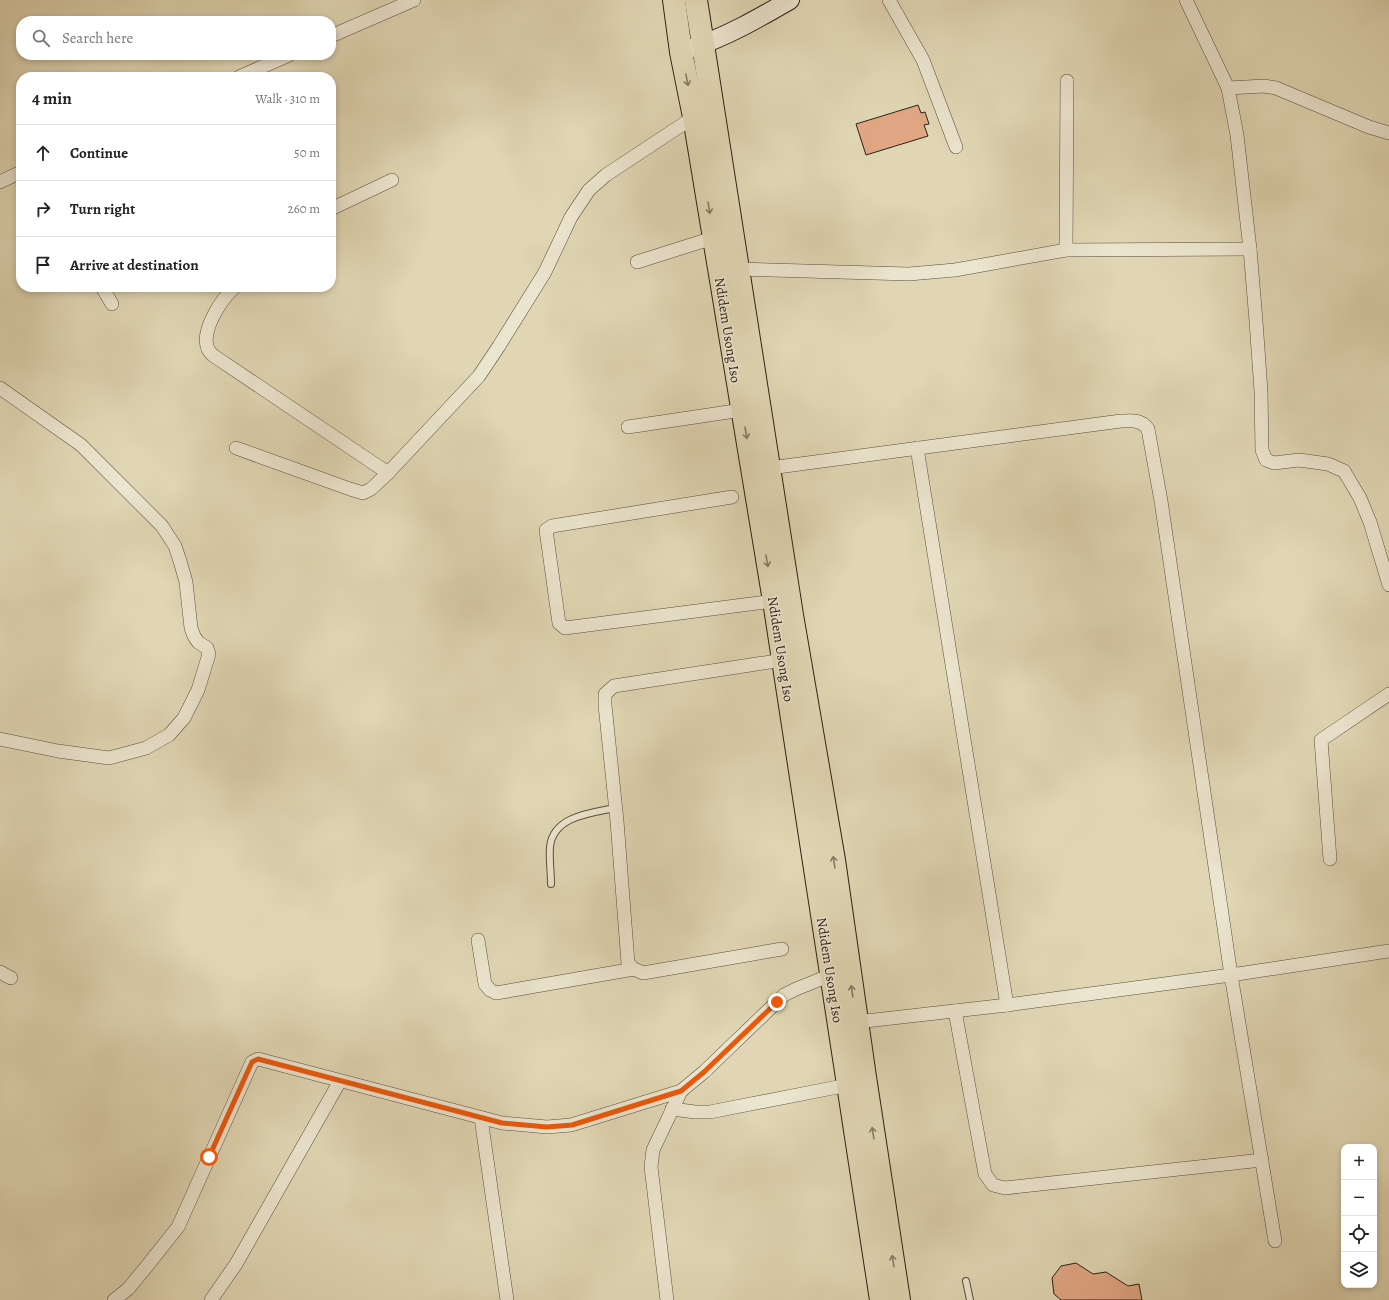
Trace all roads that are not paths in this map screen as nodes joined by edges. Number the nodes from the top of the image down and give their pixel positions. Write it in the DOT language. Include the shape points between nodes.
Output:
graph roads {
  1 [pos="414,0"];
  2 [pos="674,0"];
  3 [pos="696,0"];
  4 [pos="790,0"];
  5 [pos="889,0"];
  6 [pos="1186,0"];
  7 [pos="336,34"];
  8 [pos="702,45"];
  9 [pos="681,52"];
  10 [pos="278,60"];
  11 [pos="253,72"];
  12 [pos="1067,81"];
  13 [pos="1228,88"];
  14 [pos="694,117"];
  15 [pos="1389,133"];
  16 [pos="956,146"];
  17 [pos="16,174"];
  18 [pos="392,180"];
  19 [pos="0,182"];
  20 [pos="336,207"];
  21 [pos="714,238"];
  22 [pos="1066,250"];
  23 [pos="1250,250"];
  24 [pos="637,262"];
  25 [pos="737,269"];
  26 [pos="105,292"];
  27 [pos="229,292"];
  28 [pos="112,304"];
  29 [pos="0,388"];
  30 [pos="742,410"];
  31 [pos="628,427"];
  32 [pos="236,448"];
  33 [pos="917,448"];
  34 [pos="770,468"];
  35 [pos="388,473"];
  36 [pos="732,497"];
  37 [pos="1389,585"];
  38 [pos="774,601"];
  39 [pos="783,660"];
  40 [pos="1389,694"];
  41 [pos="0,739"];
  42 [pos="615,808"];
  43 [pos="1330,859"];
  44 [pos="551,884"];
  45 [pos="478,940"];
  46 [pos="782,949"];
  47 [pos="1389,951"];
  48 [pos="634,969"];
  49 [pos="831,975"];
  50 [pos="1231,975"];
  51 [pos="1007,1005"];
  52 [pos="955,1010"];
  53 [pos="857,1022"];
  54 [pos="340,1081"];
  55 [pos="848,1085"];
  56 [pos="681,1091"];
  57 [pos="672,1109"];
  58 [pos="481,1118"];
  59 [pos="1262,1160"];
  60 [pos="1275,1240"];
  61 [pos="966,1281"];
  62 [pos="114,1300"];
  63 [pos="211,1300"];
  64 [pos="507,1300"];
  65 [pos="667,1300"];
  66 [pos="881,1300"];
  67 [pos="899,1300"];
  68 [pos="970,1300"];
  1 -- 7 [label="street"];
  2 -- 9 [label="highway, Ndidem Usong Iso"];
  3 -- 8 [label="highway, Ndidem Usong Iso"];
  4 -- 8 [label="street"];
  5 -- 16 [label="street" via="923,60"];
  6 -- 13 [label="street"];
  8 -- 9 [label="street"];
  8 -- 25 [label="highway, Ndidem Usong Iso"];
  9 -- 14 [label="highway, Ndidem Usong Iso, one-way"];
  10 -- 11 [label="street"];
  12 -- 22 [label="street"];
  13 -- 15 [label="street" via="1276,88"];
  13 -- 23 [label="street" via="1237,135"];
  14 -- 21 [label="highway, Ndidem Usong Iso, one-way"];
  14 -- 35 [label="street" via="606,175 589,190 571,217 545,272 479,376"];
  17 -- 19 [label="street"];
  18 -- 20 [label="street"];
  21 -- 24 [label="street"];
  21 -- 30 [label="highway, Ndidem Usong Iso"];
  22 -- 23 [label="street"];
  22 -- 25 [label="street" via="955,270 909,274"];
  23 -- 37 [label="street" via="1261,391 1262,450 1266,460 1274,463 1299,460 1328,464 1344,471 1370,522"];
  25 -- 34 [label="highway, Ndidem Usong Iso"];
  26 -- 28 [label="street"];
  27 -- 35 [label="street" via="210,324 206,340 208,350"];
  29 -- 41 [label="street" via="81,445 162,526 175,546 186,582 191,628 198,642 209,654 198,690 184,718 169,735 146,748 109,758"];
  30 -- 31 [label="street"];
  30 -- 38 [label="highway, Ndidem Usong Iso, one-way"];
  32 -- 35 [label="street" via="363,493"];
  33 -- 34 [label="street"];
  33 -- 50 [label="street" via="1121,421 1138,421 1148,428"];
  33 -- 51 [label="street"];
  53 -- 34 [label="highway, Ndidem Usong Iso, one-way" via="834,860"];
  36 -- 38 [label="street" via="552,526 546,530 559,623 565,628"];
  38 -- 39 [label="highway, Ndidem Usong Iso"];
  39 -- 42 [label="street" via="614,686 605,694 605,705"];
  39 -- 49 [label="highway, Ndidem Usong Iso"];
  40 -- 43 [label="street" via="1321,740"];
  42 -- 44 [label="lane" via="572,818 556,830 550,846"];
  42 -- 48 [label="street" via="628,963"];
  45 -- 48 [label="street" via="485,984 496,993"];
  46 -- 48 [label="street" via="643,973"];
  47 -- 50 [label="street"];
  49 -- 55 [label="highway, Ndidem Usong Iso"];
  49 -- 56 [label="street" via="784,995"];
  50 -- 51 [label="street"];
  50 -- 59 [label="street"];
  51 -- 52 [label="street"];
  52 -- 53 [label="street"];
  52 -- 59 [label="street" via="985,1174 993,1185 1005,1188"];
  67 -- 53 [label="highway, Ndidem Usong Iso, one-way"];
  54 -- 58 [label="street"];
  54 -- 62 [label="street" via="258,1059 252,1062 178,1227 128,1289"];
  54 -- 63 [label="street" via="236,1264"];
  55 -- 57 [label="street" via="710,1112"];
  55 -- 66 [label="highway, Ndidem Usong Iso"];
  56 -- 57 [label="street"];
  56 -- 58 [label="street" via="572,1125 547,1127 502,1123"];
  57 -- 65 [label="street" via="653,1150 652,1167"];
  58 -- 64 [label="street"];
  59 -- 60 [label="street"];
  61 -- 68 [label="lane"];
}
